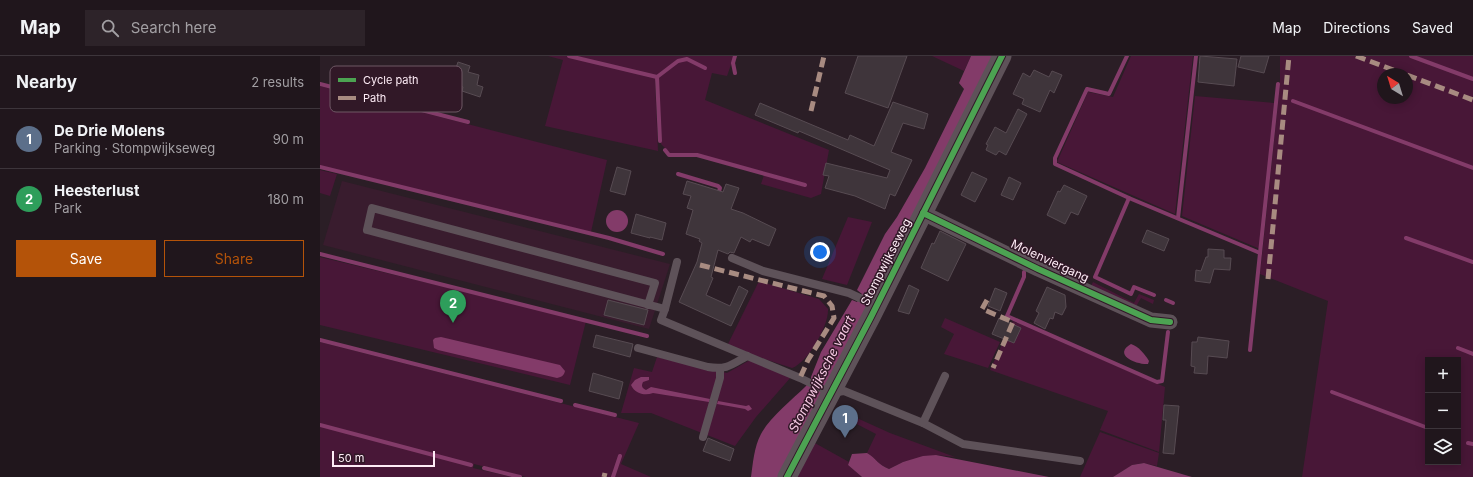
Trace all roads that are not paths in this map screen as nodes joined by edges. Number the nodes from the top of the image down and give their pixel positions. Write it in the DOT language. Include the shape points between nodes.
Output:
graph roads {
  1 [pos="1002,56"];
  2 [pos="923,214"];
  3 [pos="732,258"];
  4 [pos="677,262"];
  5 [pos="648,305"];
  6 [pos="874,305"];
  7 [pos="665,309"];
  8 [pos="1170,322"];
  9 [pos="638,348"];
  10 [pos="747,356"];
  11 [pos="720,369"];
  12 [pos="945,376"];
  13 [pos="828,391"];
  14 [pos="923,422"];
  15 [pos="703,437"];
  16 [pos="1080,461"];
  17 [pos="787,477"];
  1 -- 2 [label="street, Stompwijkseweg"];
  2 -- 6 [label="street, Stompwijkseweg"];
  2 -- 8 [label="street, Molenviergang" via="1151,320"];
  3 -- 6 [label="lane" via="763,271 849,293"];
  4 -- 7 [label="lane"];
  5 -- 5 [label="lane" via="367,230 372,208 655,283"];
  5 -- 7 [label="lane"];
  6 -- 13 [label="street, Stompwijkseweg"];
  7 -- 10 [label="lane" via="661,320"];
  9 -- 11 [label="lane"];
  10 -- 11 [label="lane"];
  10 -- 13 [label="lane"];
  11 -- 15 [label="lane" via="720,378"];
  12 -- 14 [label="lane"];
  13 -- 14 [label="lane" via="844,391"];
  13 -- 17 [label="street, Stompwijkseweg"];
  14 -- 16 [label="lane" via="963,444"];
}
